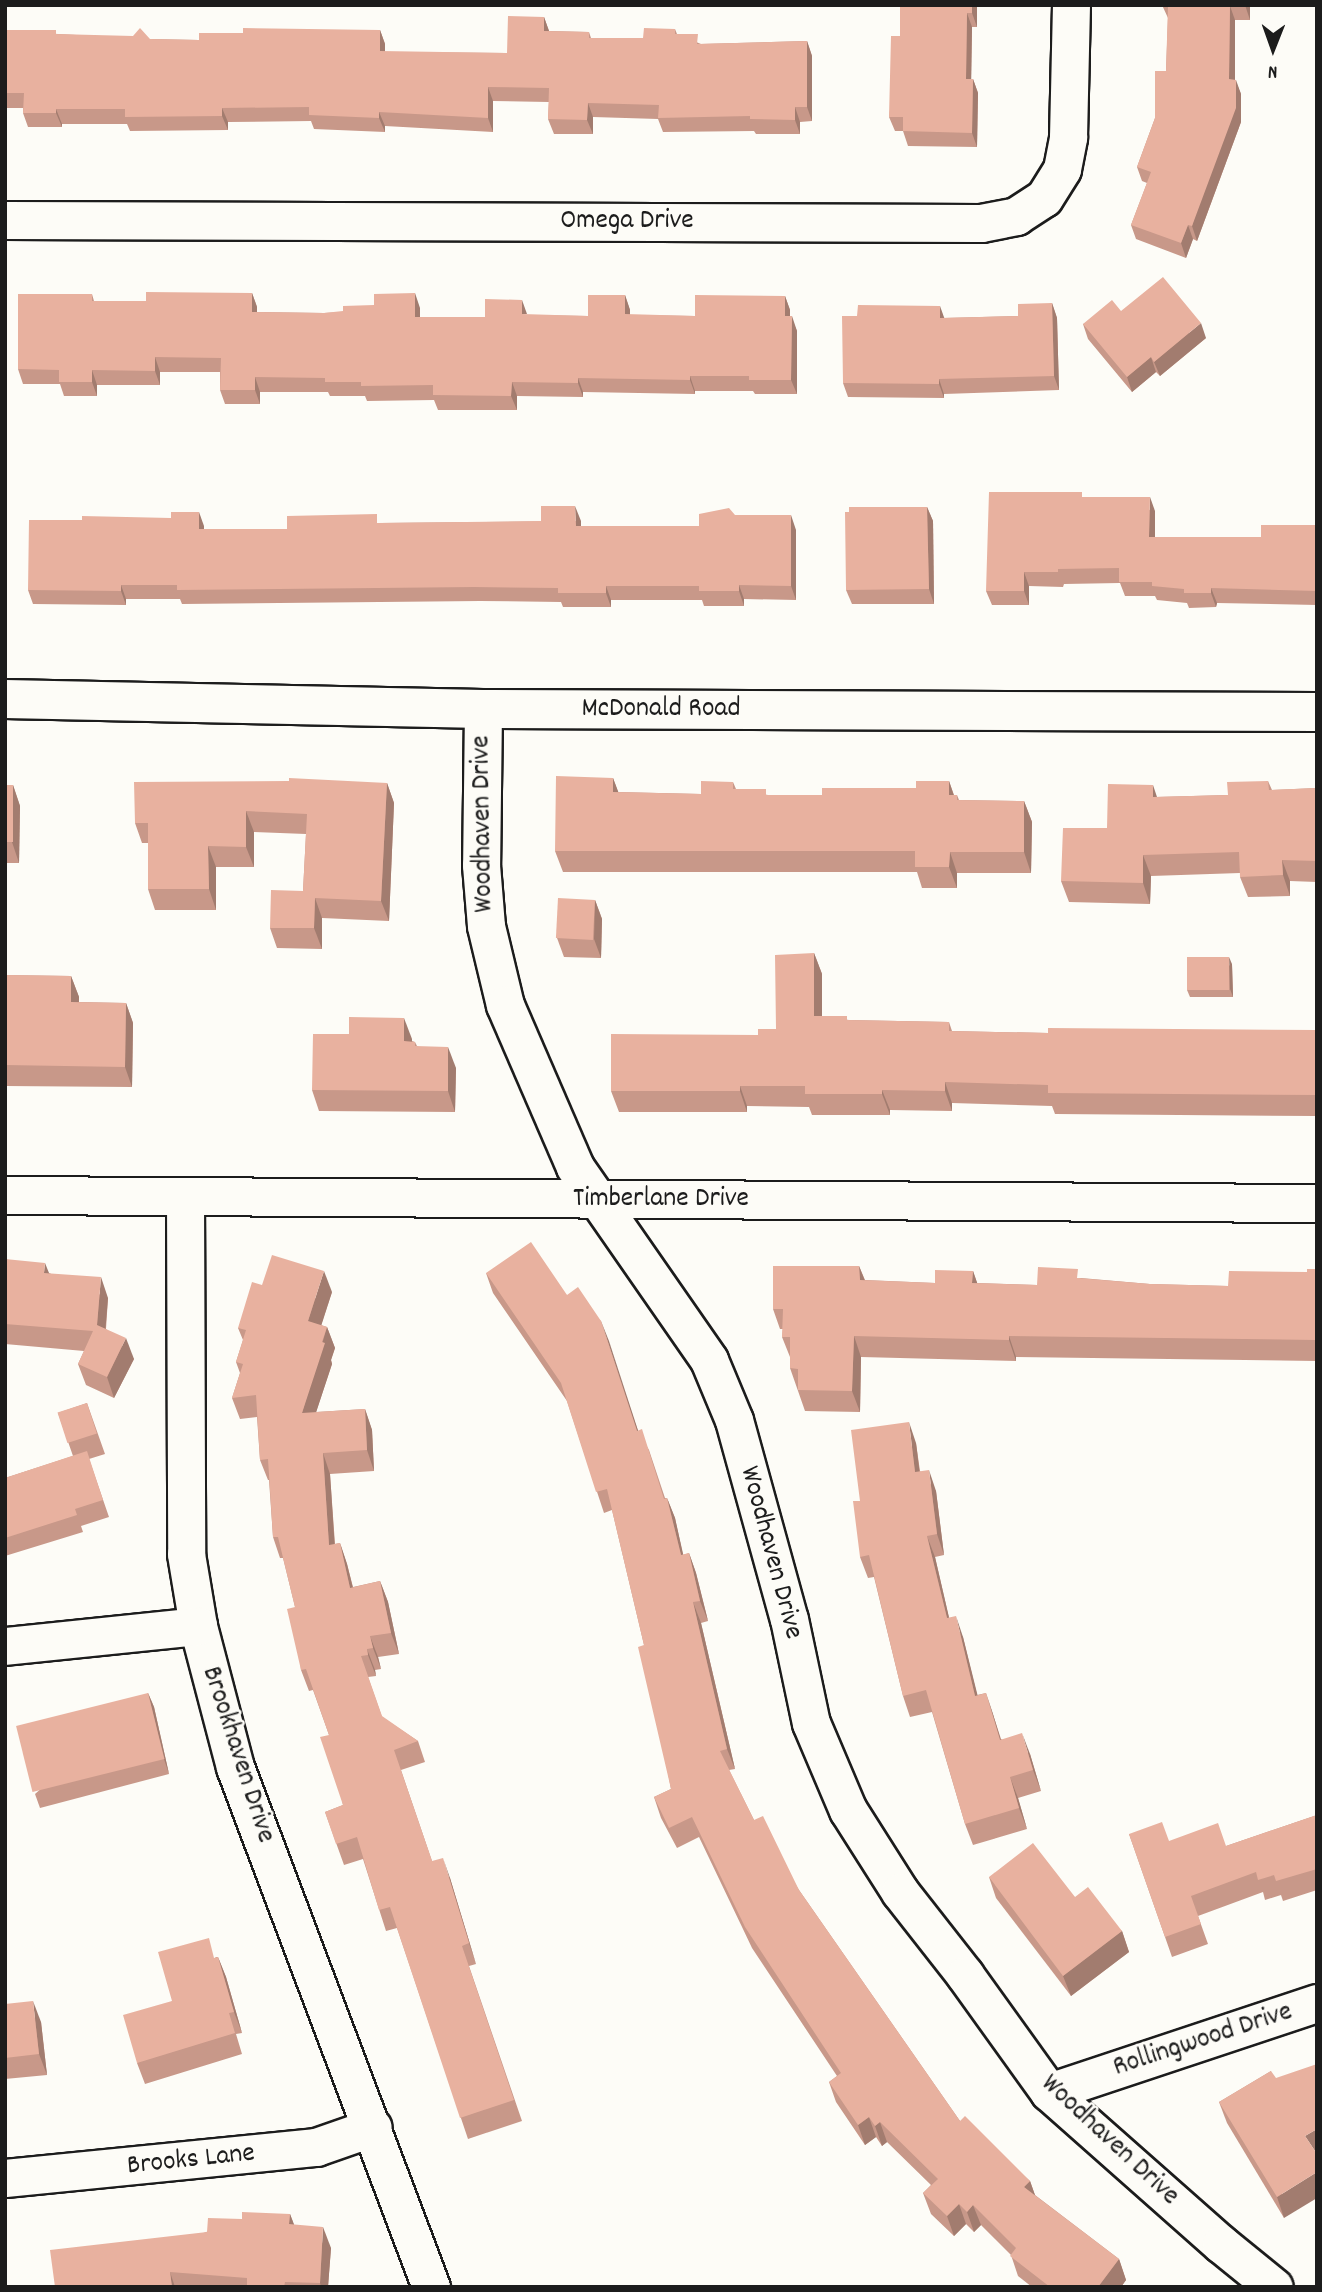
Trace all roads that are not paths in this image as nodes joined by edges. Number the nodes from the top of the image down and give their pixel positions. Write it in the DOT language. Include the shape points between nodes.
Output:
graph roads {
  1 [pos="1071,5"];
  2 [pos="5,220"];
  3 [pos="5,699"];
  4 [pos="483,709"];
  5 [pos="1317,712"];
  6 [pos="5,1195"];
  7 [pos="185,1195"];
  8 [pos="600,1200"];
  9 [pos="1317,1203"];
  10 [pos="198,1626"];
  11 [pos="5,1646"];
  12 [pos="1317,2003"];
  13 [pos="1049,2092"];
  14 [pos="373,2127"];
  15 [pos="5,2178"];
  16 [pos="431,2287"];
  17 [pos="1274,2287"];
  1 -- 2 [label="street, Omega Drive" via="1068,136 1062,169 1044,198 1016,216 981,223"];
  3 -- 4 [label="street, McDonald Road"];
  4 -- 5 [label="street, McDonald Road"];
  4 -- 8 [label="street, Woodhaven Drive" via="481,865 486,926 505,1006 575,1167"];
  6 -- 7 [label="street, Timberlane Drive"];
  7 -- 8 [label="street, Timberlane Drive"];
  7 -- 10 [label="street, Brookhaven Drive" via="187,1554"];
  8 -- 9 [label="street, Timberlane Drive"];
  8 -- 13 [label="street, Woodhaven Drive" via="709,1360 729,1408 789,1619 811,1723 848,1810 900,1892"];
  10 -- 11 [label="street"];
  10 -- 14 [label="street, Brookhaven Drive" via="235,1767"];
  12 -- 13 [label="street, Rollingwood Drive"];
  13 -- 17 [label="street, Woodhaven Drive"];
  14 -- 15 [label="street, Brooks Lane" via="316,2147"];
  14 -- 16 [label="street, Brookhaven Drive"];
}
